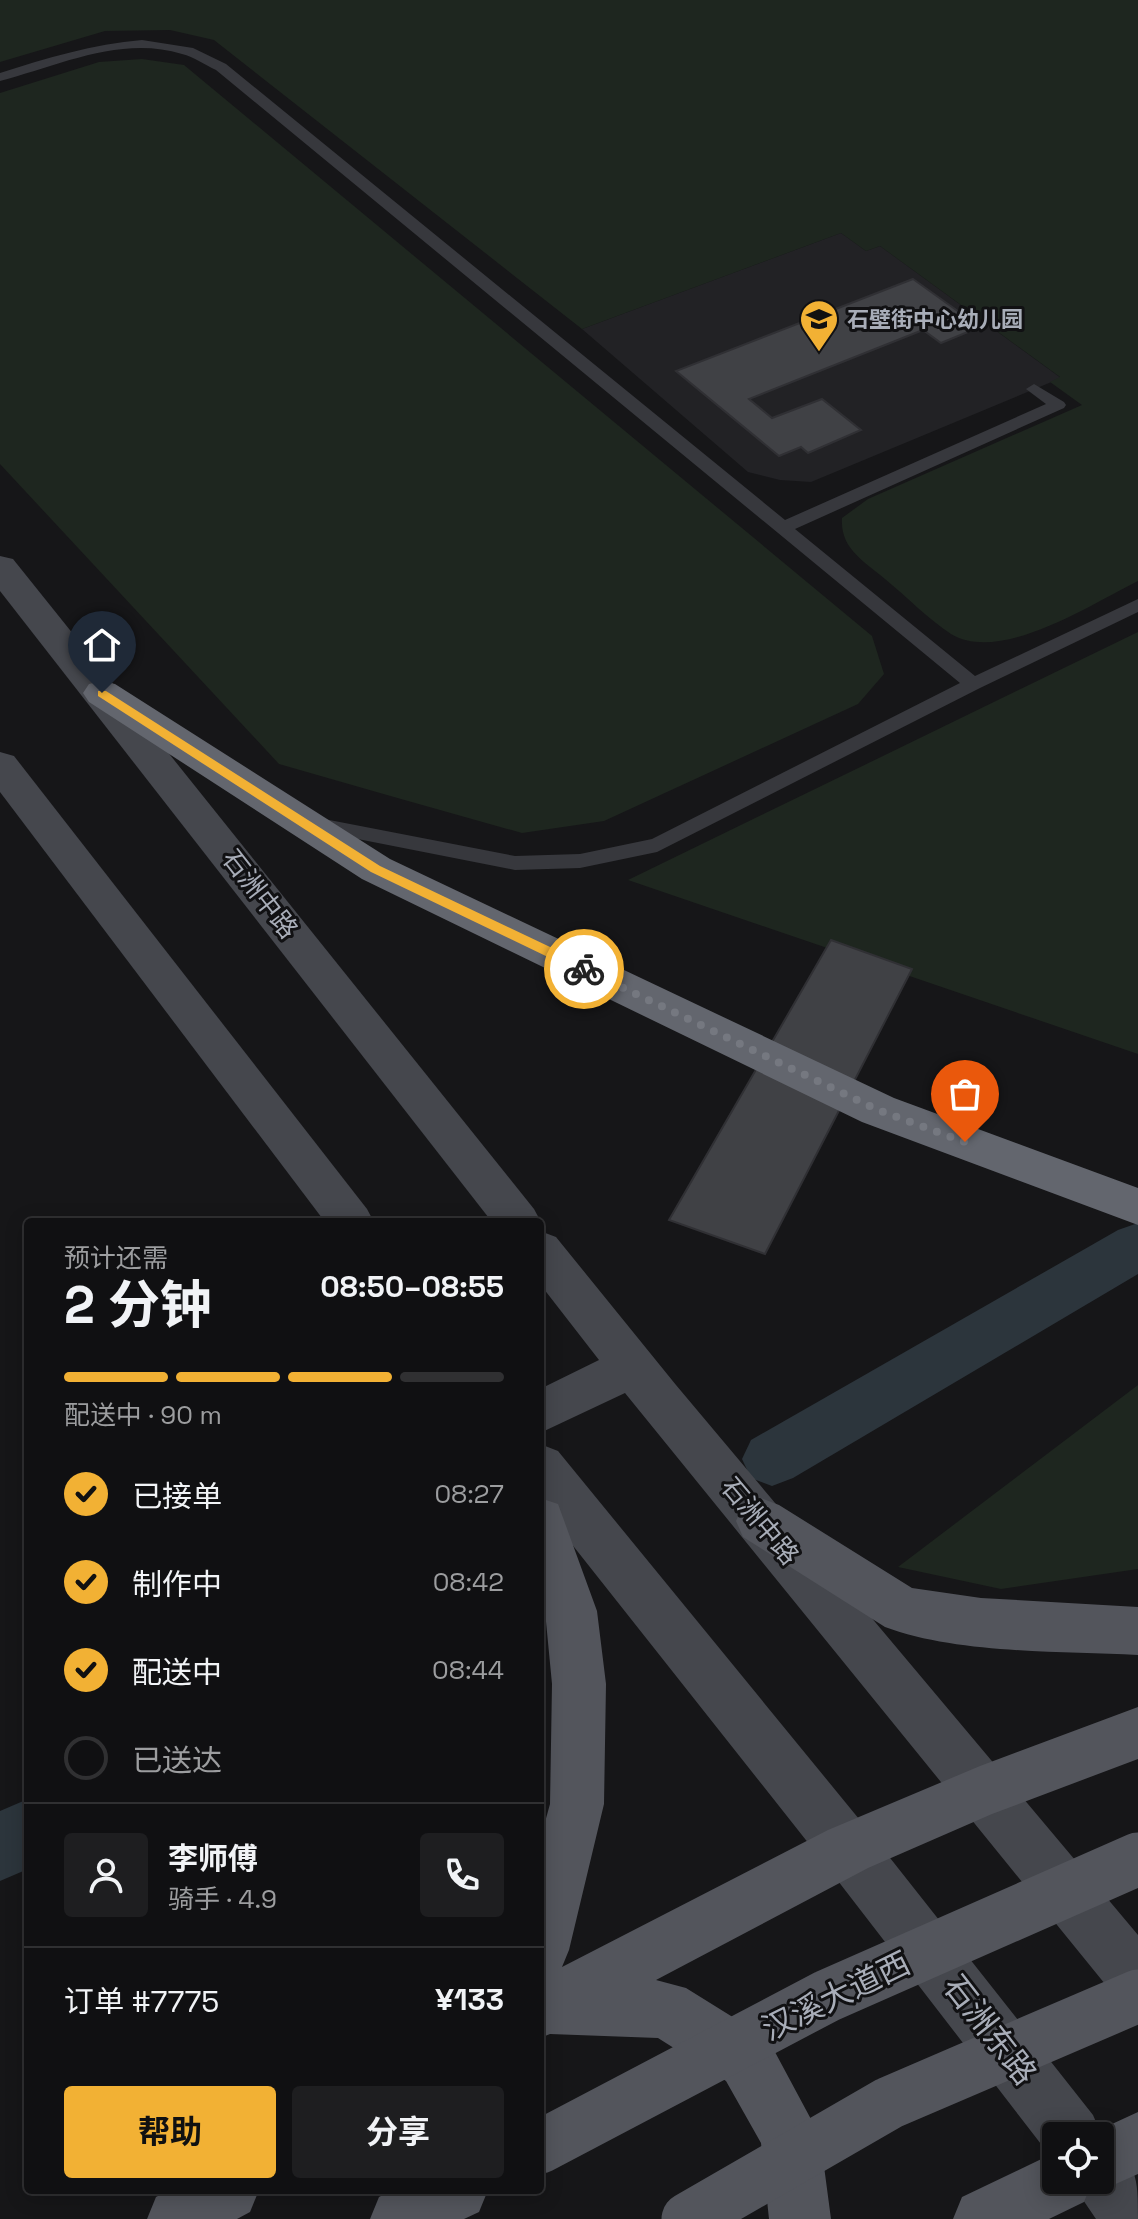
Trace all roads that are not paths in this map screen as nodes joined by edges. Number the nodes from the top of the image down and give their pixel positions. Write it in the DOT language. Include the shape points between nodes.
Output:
graph roads {
  1 [pos="0,77"];
  2 [pos="1034,389"];
  3 [pos="782,528"];
  4 [pos="0,567"];
  5 [pos="1138,605"];
  6 [pos="973,684"];
  7 [pos="102,693"];
  8 [pos="0,765"];
  9 [pos="302,822"];
  10 [pos="1138,1207"];
  11 [pos="348,1218"];
  12 [pos="515,1218"];
  13 [pos="544,1255"];
  14 [pos="632,1366"];
  15 [pos="544,1410"];
  16 [pos="544,1471"];
  17 [pos="761,1521"];
  18 [pos="544,1532"];
  19 [pos="1138,1631"];
  20 [pos="1138,1733"];
  21 [pos="980,1792"];
  22 [pos="848,1849"];
  23 [pos="1138,1859"];
  24 [pos="1138,1980"];
  25 [pos="544,1983"];
  26 [pos="544,1988"];
  27 [pos="544,1988"];
  28 [pos="1138,1996"];
  29 [pos="1061,2122"];
  30 [pos="1138,2142"];
  31 [pos="544,2145"];
  32 [pos="1114,2154"];
  33 [pos="1042,2190"];
  34 [pos="1114,2192"];
  35 [pos="221,2194"];
  36 [pos="449,2194"];
  37 [pos="178,2219"];
  38 [pos="401,2219"];
  39 [pos="688,2219"];
  40 [pos="800,2219"];
  41 [pos="984,2219"];
  42 [pos="1134,2219"];
  1 -- 3 [label="lane" via="112,46 186,50 221,67"];
  2 -- 3 [label="lane" via="1058,405"];
  3 -- 6 [label="lane"];
  4 -- 7 [label="main road, 石洲中路"];
  5 -- 6 [label="lane"];
  6 -- 9 [label="lane" via="657,845 580,861 515,863"];
  7 -- 9 [label="highway"];
  7 -- 12 [label="main road, 石洲中路"];
  8 -- 11 [label="main road"];
  9 -- 10 [label="highway" via="376,869 878,1110"];
  13 -- 14 [label="main road, 石洲中路"];
  14 -- 15 [label="main road"];
  14 -- 17 [label="main road, 石洲中路"];
  16 -- 22 [label="main road"];
  17 -- 19 [label="main road" via="903,1610 981,1622"];
  17 -- 21 [label="main road, 石洲中路"];
  18 -- 25 [label="main road" via="571,1611 579,1684 577,1804"];
  20 -- 21 [label="main road"];
  21 -- 22 [label="main road"];
  21 -- 24 [label="main road"];
  22 -- 26 [label="main road"];
  22 -- 29 [label="main road, 石洲东路"];
  23 -- 31 [label="main road, 汉溪大道西, bridge" via="827,1996"];
  27 -- 40 [label="main road" via="665,2009 747,2060 790,2136"];
  28 -- 39 [label="main road, bridge" via="889,2103"];
  30 -- 32 [label="main road"];
  33 -- 41 [label="main road"];
  34 -- 42 [label="main road"];
  35 -- 37 [label="main road"];
  36 -- 38 [label="main road"];
}
